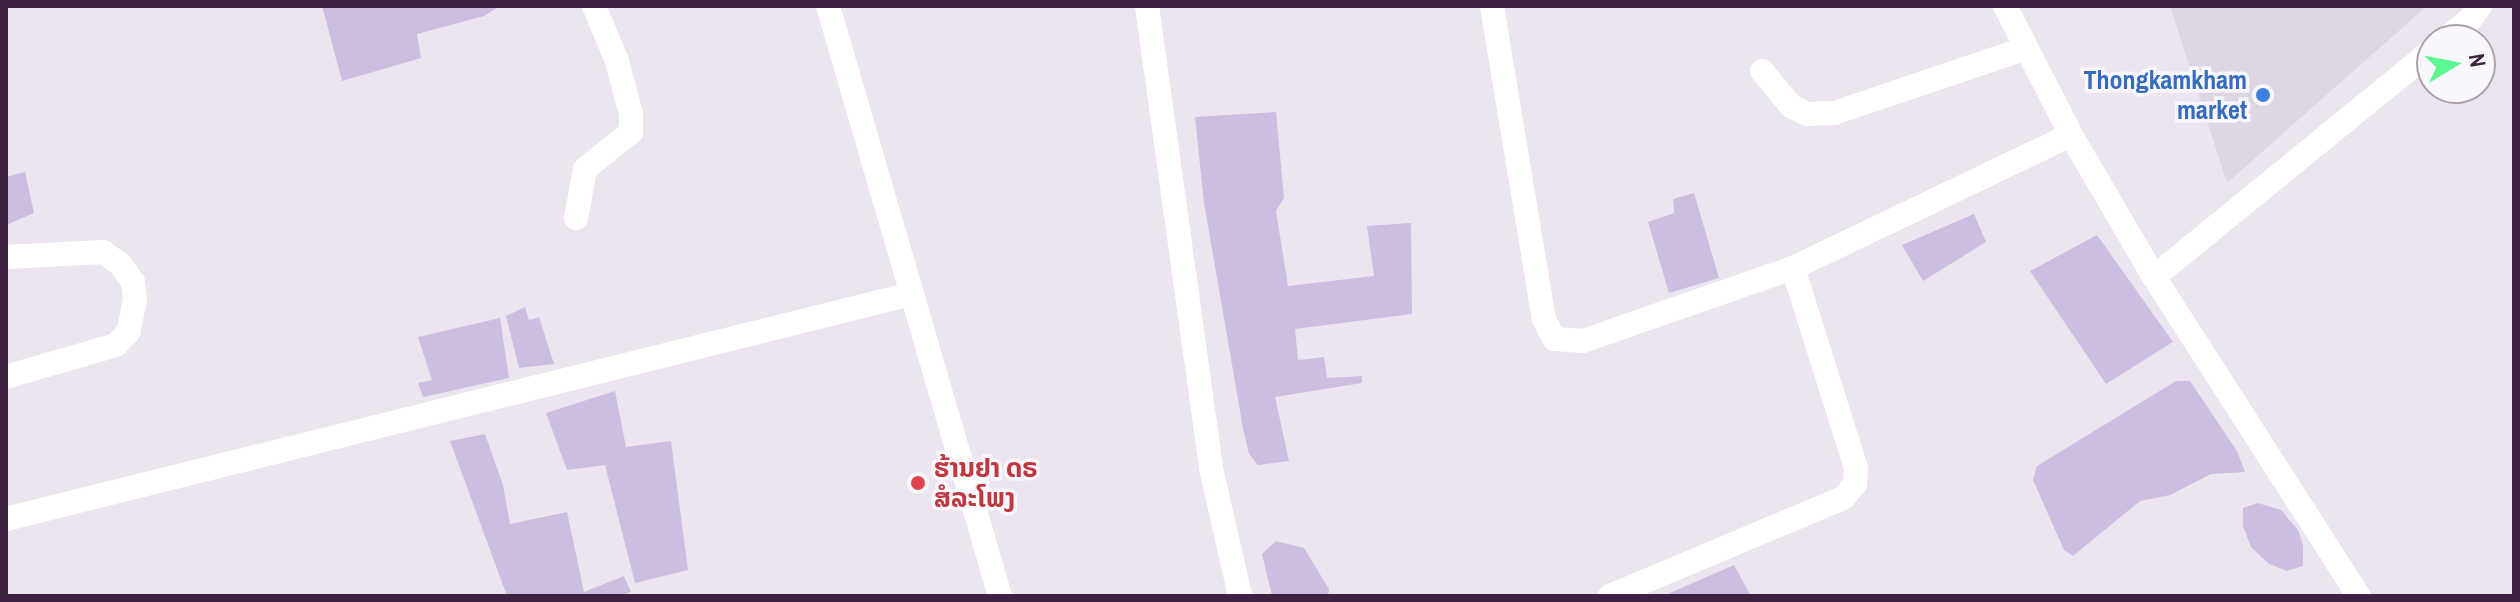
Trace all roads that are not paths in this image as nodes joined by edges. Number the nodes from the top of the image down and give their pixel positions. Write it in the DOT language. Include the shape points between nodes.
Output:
graph roads {
  1 [pos="594,6"];
  2 [pos="828,6"];
  3 [pos="1147,6"];
  4 [pos="1492,6"];
  5 [pos="2005,6"];
  6 [pos="2480,6"];
  7 [pos="2464,24"];
  8 [pos="2024,49"];
  9 [pos="2416,63"];
  10 [pos="1762,71"];
  11 [pos="2071,135"];
  12 [pos="576,218"];
  13 [pos="6,257"];
  14 [pos="1793,268"];
  15 [pos="2154,277"];
  16 [pos="911,294"];
  17 [pos="6,377"];
  18 [pos="6,519"];
  19 [pos="1000,596"];
  20 [pos="1240,596"];
  21 [pos="1610,596"];
  22 [pos="2359,596"];
  1 -- 12 [label="street" via="617,61 631,132 585,169"];
  2 -- 16 [label="street"];
  3 -- 20 [label="street" via="1211,468"];
  4 -- 14 [label="street" via="1544,319 1554,339 1583,341"];
  5 -- 8 [label="street"];
  6 -- 7 [label="street"];
  8 -- 10 [label="street" via="1834,113 1807,114 1791,106"];
  8 -- 11 [label="street"];
  9 -- 15 [label="street"];
  11 -- 14 [label="street"];
  11 -- 15 [label="street"];
  13 -- 17 [label="street" via="103,252 133,282 135,299 129,331 116,345"];
  14 -- 21 [label="street" via="1856,468 1855,484 1843,498"];
  15 -- 22 [label="street"];
  16 -- 18 [label="street"];
  16 -- 19 [label="street"];
}
